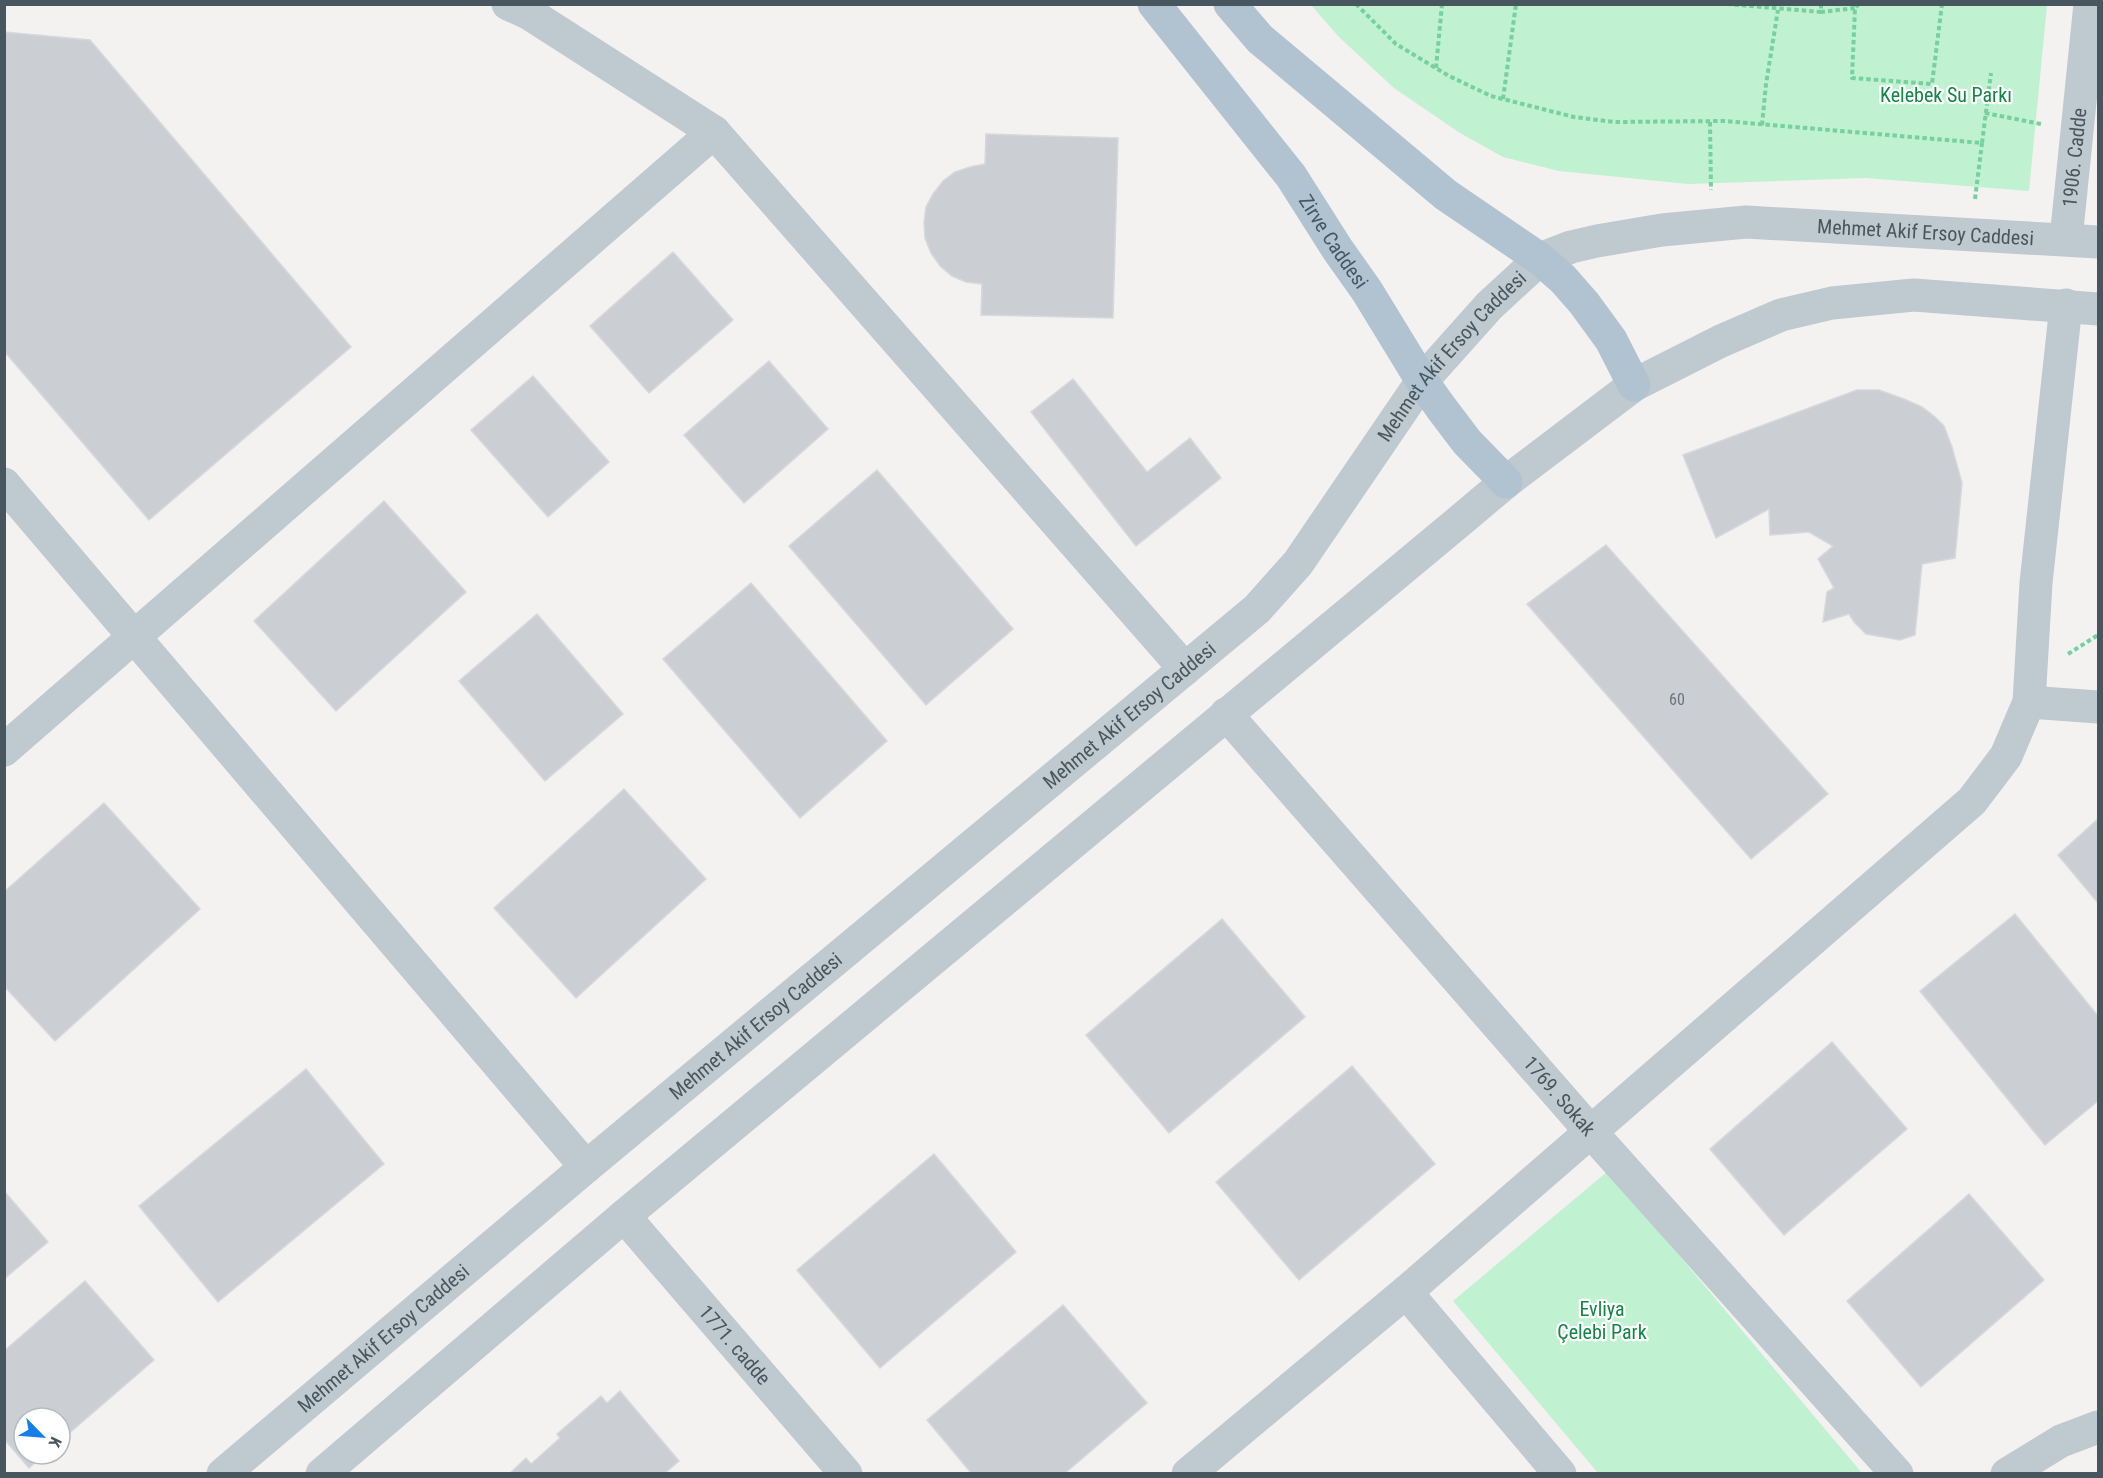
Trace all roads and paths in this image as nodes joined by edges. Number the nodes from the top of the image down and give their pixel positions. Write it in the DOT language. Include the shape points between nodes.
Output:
graph roads {
  1 [pos="508,4"];
  2 [pos="1154,4"];
  3 [pos="1230,4"];
  4 [pos="1363,4"];
  5 [pos="1442,4"];
  6 [pos="1516,4"];
  7 [pos="1727,4"];
  8 [pos="1821,4"];
  9 [pos="1859,4"];
  10 [pos="1942,4"];
  11 [pos="2090,4"];
  12 [pos="1357,6"];
  13 [pos="1855,8"];
  14 [pos="1778,10"];
  15 [pos="1821,12"];
  16 [pos="1436,68"];
  17 [pos="1991,73"];
  18 [pos="1503,99"];
  19 [pos="1985,113"];
  20 [pos="1710,122"];
  21 [pos="1762,125"];
  22 [pos="2077,131"];
  23 [pos="714,132"];
  24 [pos="1982,144"];
  25 [pos="1712,226"];
  26 [pos="1972,234"];
  27 [pos="2066,239"];
  28 [pos="2098,242"];
  29 [pos="1540,259"];
  30 [pos="2066,305"];
  31 [pos="2098,309"];
  32 [pos="1422,381"];
  33 [pos="1634,385"];
  34 [pos="1506,482"];
  35 [pos="4,484"];
  36 [pos="134,638"];
  37 [pos="1185,669"];
  38 [pos="2029,702"];
  39 [pos="2098,707"];
  40 [pos="1226,714"];
  41 [pos="4,750"];
  42 [pos="1591,1132"];
  43 [pos="586,1167"];
  44 [pos="624,1216"];
  45 [pos="1406,1292"];
  46 [pos="2098,1426"];
  47 [pos="223,1473"];
  48 [pos="322,1473"];
  49 [pos="846,1473"];
  50 [pos="1188,1473"];
  51 [pos="1560,1473"];
  52 [pos="1897,1473"];
  53 [pos="2007,1473"];
  1 -- 23 [label="street" via="530,14"];
  2 -- 32 [label="main road, Zirve Caddesi" via="1291,176"];
  3 -- 29 [label="main road" via="1260,39 1446,195"];
  4 -- 12 [label="path"];
  5 -- 16 [label="path"];
  6 -- 18 [label="path"];
  7 -- 14 [label="path"];
  8 -- 15 [label="path"];
  9 -- 13 [label="path"];
  10 -- 13 [label="path" via="1932,84 1852,78"];
  11 -- 22 [label="street, 1906. Cadde"];
  12 -- 16 [label="path" via="1396,44"];
  13 -- 15 [label="path"];
  14 -- 15 [label="path"];
  14 -- 21 [label="path"];
  16 -- 18 [label="path"];
  17 -- 19 [label="path"];
  18 -- 20 [label="path" via="1574,117 1614,122"];
  19 -- 22 [label="path"];
  19 -- 24 [label="path"];
  20 -- 21 [label="path"];
  20 -- 25 [label="path"];
  21 -- 24 [label="path"];
  22 -- 27 [label="street, 1906. Cadde"];
  23 -- 36 [label="street"];
  23 -- 37 [label="street"];
  24 -- 26 [label="path"];
  25 -- 26 [label="street, Mehmet Akif Ersoy Caddesi" via="1746,222"];
  25 -- 29 [label="street, Mehmet Akif Ersoy Caddesi" via="1597,241"];
  26 -- 27 [label="street, Mehmet Akif Ersoy Caddesi"];
  27 -- 28 [label="street, Mehmet Akif Ersoy Caddesi"];
  29 -- 32 [label="street, Mehmet Akif Ersoy Caddesi" via="1489,306"];
  29 -- 33 [label="main road" via="1584,303 1611,340"];
  30 -- 31 [label="street"];
  30 -- 33 [label="street" via="1914,295 1832,303 1781,315"];
  30 -- 38 [label="street" via="2036,583"];
  32 -- 34 [label="main road, Zirve Caddesi" via="1467,442"];
  32 -- 37 [label="street, Mehmet Akif Ersoy Caddesi" via="1298,563 1257,609"];
  33 -- 34 [label="street"];
  34 -- 40 [label="street"];
  35 -- 36 [label="street"];
  36 -- 41 [label="street"];
  36 -- 43 [label="street"];
  37 -- 43 [label="street, Mehmet Akif Ersoy Caddesi"];
  38 -- 39 [label="street"];
  38 -- 42 [label="street" via="2006,756 1972,801"];
  40 -- 42 [label="street, 1769. Sokak"];
  40 -- 44 [label="street"];
  42 -- 45 [label="street"];
  42 -- 52 [label="street, 1769. Sokak"];
  43 -- 47 [label="street, Mehmet Akif Ersoy Caddesi"];
  44 -- 48 [label="street"];
  44 -- 49 [label="street, 1771. cadde"];
  45 -- 50 [label="street"];
  45 -- 51 [label="street"];
  46 -- 53 [label="street" via="2061,1441"];
}
